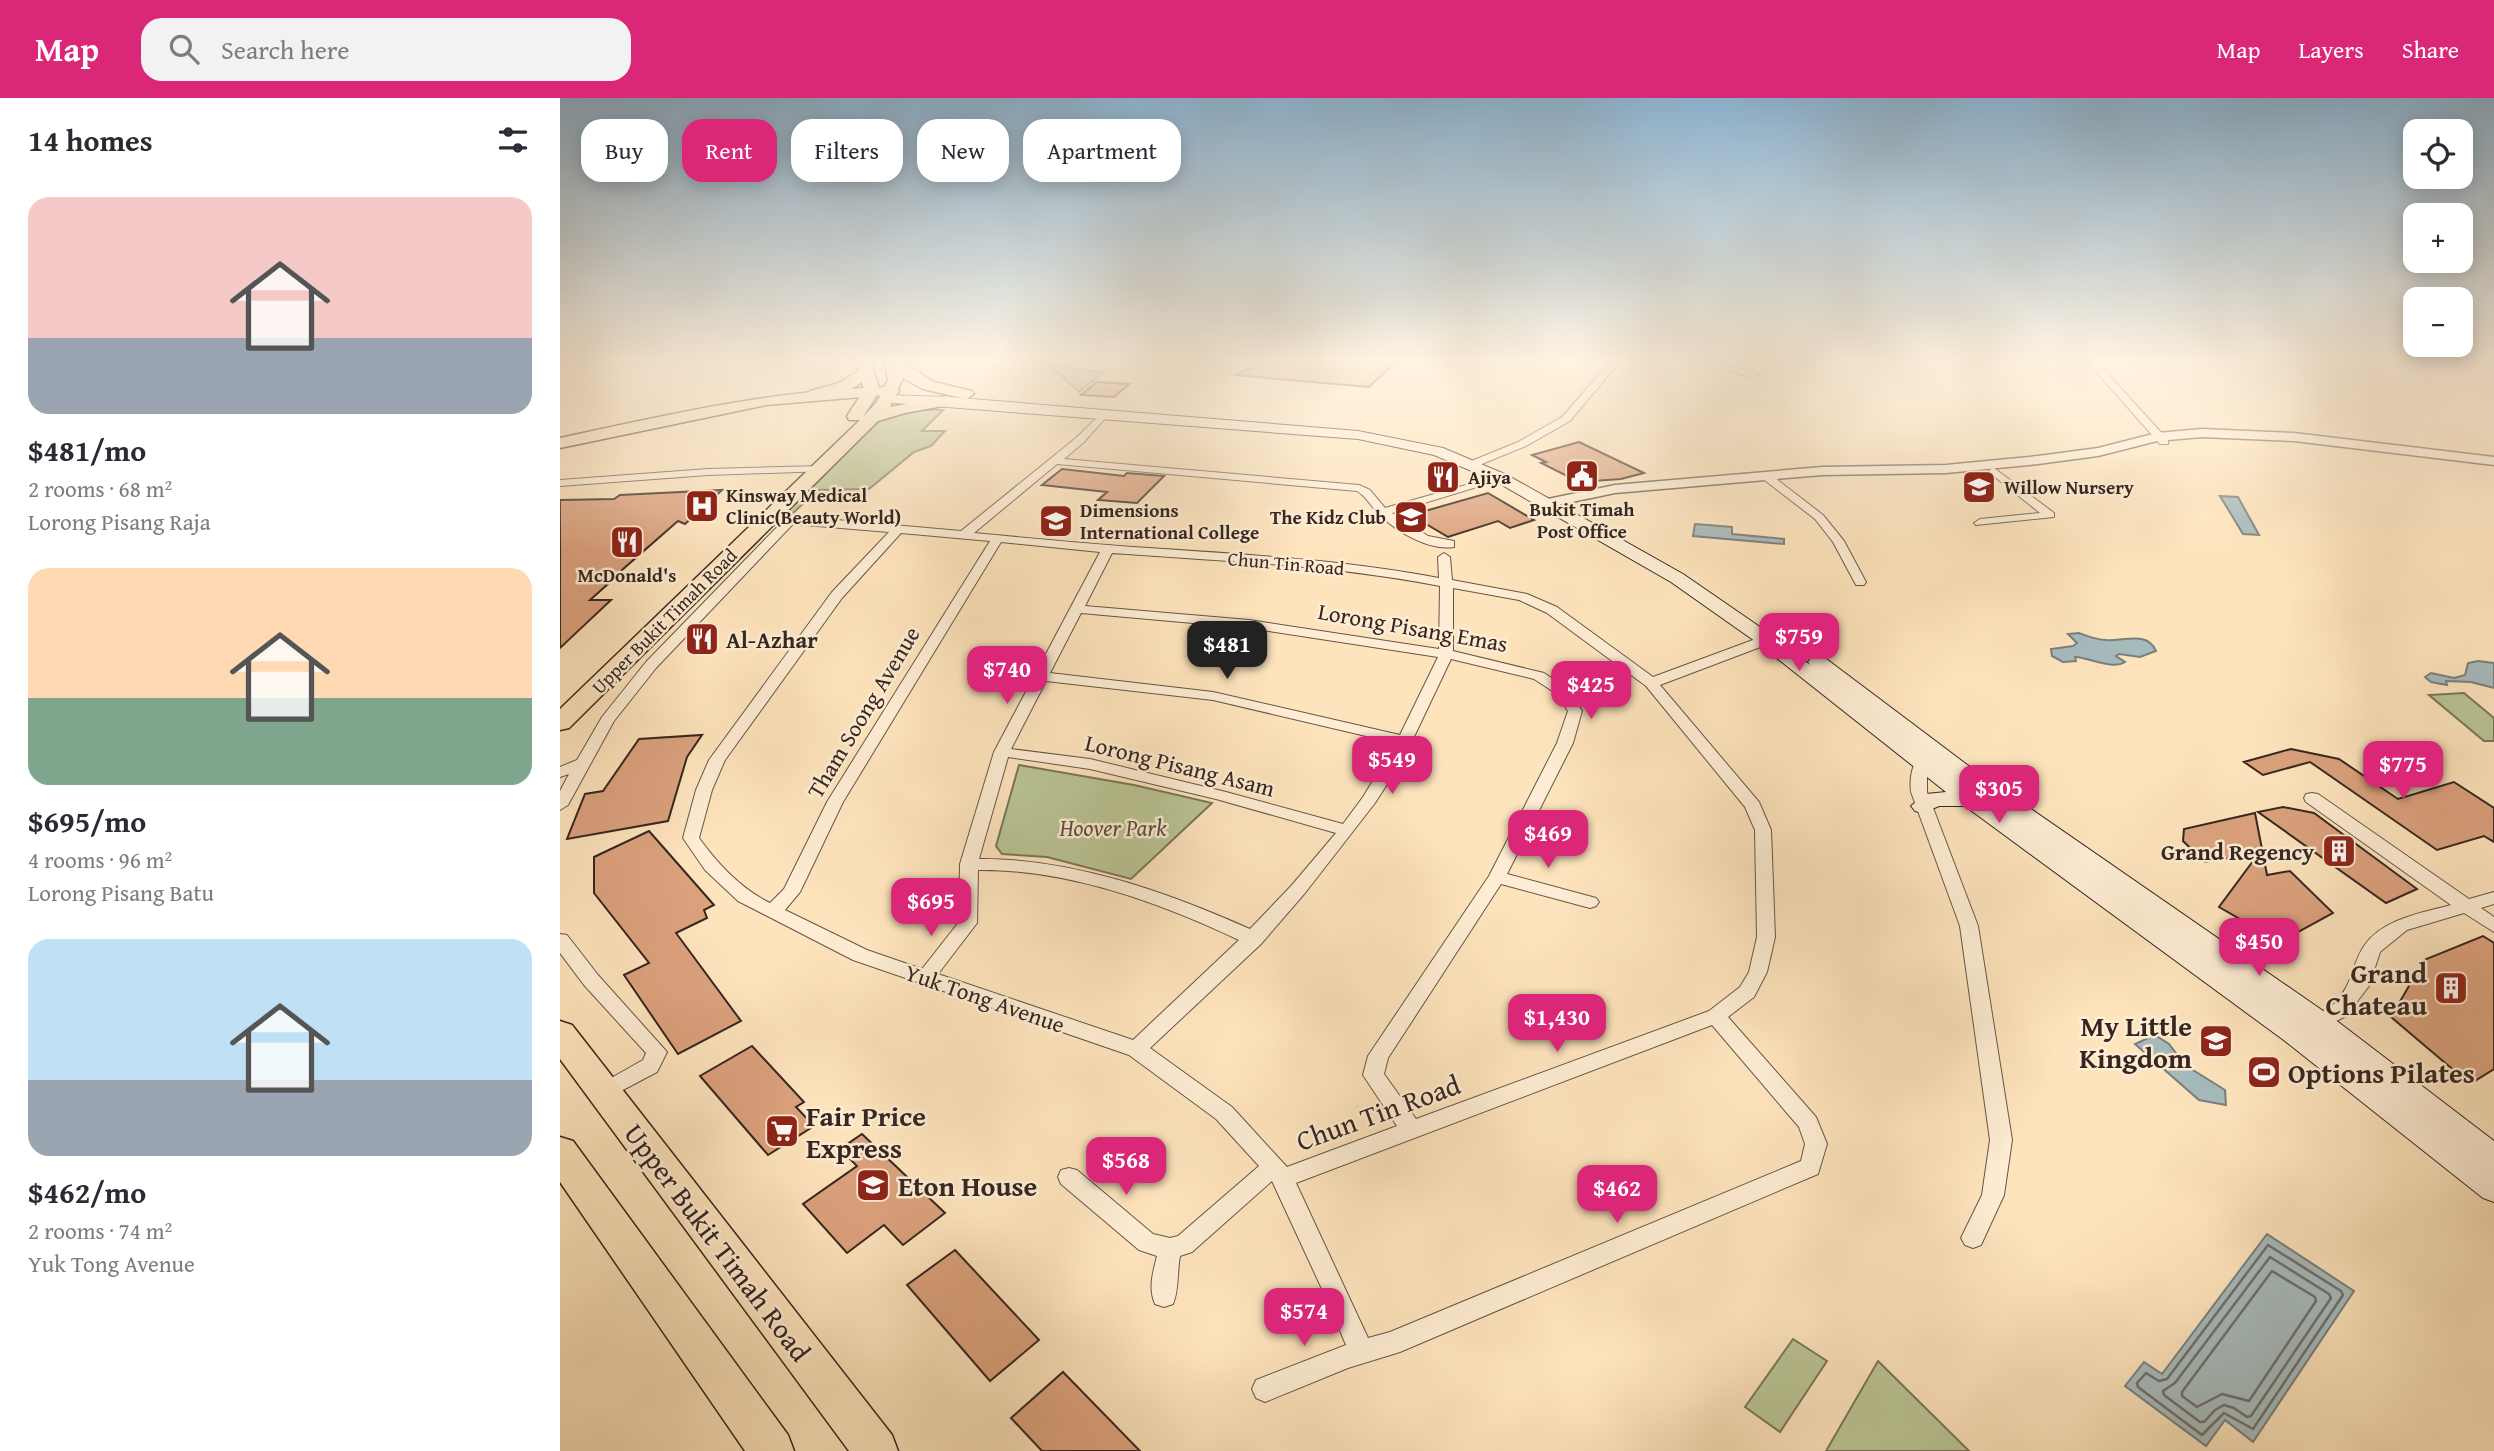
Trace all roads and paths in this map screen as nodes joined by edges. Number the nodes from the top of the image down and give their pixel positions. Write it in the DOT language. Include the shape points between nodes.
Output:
graph roads {
  1 [pos="651,423"];
  2 [pos="681,423"];
  3 [pos="849,423"];
  4 [pos="865,423"];
  5 [pos="1096,423"];
  6 [pos="1222,423"];
  7 [pos="1309,423"];
  8 [pos="1559,423"];
  9 [pos="2147,423"];
  10 [pos="2161,439"];
  11 [pos="560,443"];
  12 [pos="560,452"];
  13 [pos="1055,460"];
  14 [pos="1480,461"];
  15 [pos="2494,463"];
  16 [pos="1994,471"];
  17 [pos="810,472"];
  18 [pos="1501,478"];
  19 [pos="1768,479"];
  20 [pos="560,485"];
  21 [pos="1556,504"];
  22 [pos="1384,512"];
  23 [pos="779,520"];
  24 [pos="1980,523"];
  25 [pos="898,528"];
  26 [pos="963,536"];
  27 [pos="997,539"];
  28 [pos="1450,544"];
  29 [pos="1108,549"];
  30 [pos="1444,557"];
  31 [pos="1860,582"];
  32 [pos="1447,583"];
  33 [pos="1077,610"];
  34 [pos="1766,640"];
  35 [pos="1446,654"];
  36 [pos="1043,676"];
  37 [pos="1651,683"];
  38 [pos="560,702"];
  39 [pos="560,723"];
  40 [pos="1407,741"];
  41 [pos="1002,752"];
  42 [pos="1929,758"];
  43 [pos="581,770"];
  44 [pos="560,773"];
  45 [pos="2312,798"];
  46 [pos="1970,799"];
  47 [pos="560,805"];
  48 [pos="1923,806"];
  49 [pos="1346,831"];
  50 [pos="969,864"];
  51 [pos="1497,877"];
  52 [pos="2494,898"];
  53 [pos="1590,902"];
  54 [pos="2465,906"];
  55 [pos="773,911"];
  56 [pos="2494,926"];
  57 [pos="1254,939"];
  58 [pos="560,940"];
  59 [pos="2208,958"];
  60 [pos="925,978"];
  61 [pos="1716,1016"];
  62 [pos="2307,1028"];
  63 [pos="560,1034"];
  64 [pos="1136,1049"];
  65 [pos="604,1092"];
  66 [pos="1412,1131"];
  67 [pos="560,1152"];
  68 [pos="2494,1158"];
  69 [pos="1278,1173"];
  70 [pos="1069,1177"];
  71 [pos="2494,1188"];
  72 [pos="1973,1238"];
  73 [pos="1170,1248"];
  74 [pos="1164,1296"];
  75 [pos="1360,1352"];
  76 [pos="1265,1389"];
  77 [pos="772,1451"];
  78 [pos="876,1451"];
  1 -- 11 [label="main road"];
  2 -- 12 [label="main road"];
  3 -- 17 [label="highway, Upper Bukit Timah Road"];
  4 -- 17 [label="highway, Upper Bukit Timah Road"];
  5 -- 13 [label="street"];
  6 -- 14 [label="main road" via="1358,435"];
  7 -- 14 [label="main road" via="1425,439"];
  8 -- 14 [label="street"];
  9 -- 10 [label="street"];
  10 -- 15 [label="street" via="2253,438"];
  10 -- 16 [label="street" via="2096,458"];
  10 -- 19 [label="street" via="2014,463 1831,471"];
  13 -- 22 [label="street" via="1359,488"];
  13 -- 26 [label="street"];
  14 -- 18 [label="main road"];
  14 -- 21 [label="main road"];
  16 -- 19 [label="street"];
  16 -- 24 [label="street" via="2050,514"];
  17 -- 20 [label="street"];
  17 -- 23 [label="highway, Upper Bukit Timah Road"];
  17 -- 38 [label="highway, Upper Bukit Timah Road"];
  18 -- 21 [label="main road"];
  18 -- 22 [label="street"];
  19 -- 21 [label="street"];
  19 -- 31 [label="street" via="1819,517 1839,541"];
  21 -- 34 [label="main road" via="1677,578"];
  21 -- 42 [label="main road" via="1734,597"];
  22 -- 28 [label="street" via="1432,543"];
  23 -- 25 [label="street, Chun Tin Road"];
  23 -- 39 [label="highway, Upper Bukit Timah Road"];
  23 -- 43 [label="street" via="607,720"];
  25 -- 26 [label="street, Chun Tin Road"];
  25 -- 55 [label="street, Yuk Tong Avenue" via="837,595 789,659 717,760 704,790 691,838 711,866 744,897"];
  26 -- 27 [label="street, Chun Tin Road"];
  27 -- 29 [label="street, Chun Tin Road"];
  27 -- 55 [label="street, Tham Soong Avenue" via="835,802 791,892"];
  29 -- 32 [label="street, Chun Tin Road" via="1295,562"];
  29 -- 33 [label="street"];
  30 -- 32 [label="street"];
  32 -- 35 [label="street"];
  32 -- 37 [label="street, Chun Tin Road" via="1538,602"];
  33 -- 35 [label="street, Lorong Pisang Emas" via="1249,624"];
  33 -- 36 [label="street"];
  34 -- 37 [label="street"];
  34 -- 42 [label="main road"];
  35 -- 40 [label="street"];
  35 -- 51 [label="street, Lorong Pisang Emas" via="1539,676 1562,691 1575,710 1565,743"];
  36 -- 40 [label="street" via="1213,696"];
  36 -- 41 [label="street"];
  37 -- 61 [label="street, Chun Tin Road" via="1753,806 1763,830 1766,937 1758,972 1747,992"];
  40 -- 49 [label="street"];
  41 -- 49 [label="street, Lorong Pisang Asam" via="1090,764"];
  41 -- 50 [label="street"];
  42 -- 46 [label="main road"];
  42 -- 48 [label="street" via="1917,780"];
  42 -- 59 [label="main road"];
  43 -- 44 [label="street"];
  43 -- 47 [label="street"];
  45 -- 54 [label="street"];
  46 -- 48 [label="main road" via="1934,799"];
  46 -- 59 [label="main road"];
  48 -- 72 [label="street" via="1969,926 2001,1140 1993,1195"];
  49 -- 57 [label="street"];
  50 -- 57 [label="street" via="1026,865 1129,892 1209,918"];
  50 -- 60 [label="street" via="968,923"];
  51 -- 53 [label="street"];
  51 -- 66 [label="street, Lorong Pisang Emas" via="1378,1056 1373,1075"];
  52 -- 54 [label="street"];
  54 -- 56 [label="street"];
  54 -- 62 [label="street" via="2401,926 2372,949 2359,986 2339,1011"];
  55 -- 60 [label="street, Yuk Tong Avenue" via="860,956"];
  57 -- 64 [label="street"];
  58 -- 65 [label="street" via="657,1052 650,1066"];
  59 -- 62 [label="main road"];
  60 -- 64 [label="street, Yuk Tong Avenue"];
  61 -- 66 [label="street, Chun Tin Road"];
  61 -- 75 [label="street" via="1808,1123 1816,1144 1810,1167 1391,1344"];
  62 -- 68 [label="main road"];
  62 -- 71 [label="main road"];
  63 -- 65 [label="highway, Upper Bukit Timah Road"];
  64 -- 69 [label="street, Yuk Tong Avenue" via="1224,1113"];
  65 -- 78 [label="highway, Upper Bukit Timah Road"];
  66 -- 69 [label="street, Chun Tin Road"];
  67 -- 77 [label="highway"];
  69 -- 73 [label="street" via="1184,1245"];
  69 -- 75 [label="street, Yuk Tong Avenue"];
  70 -- 73 [label="street" via="1147,1243"];
  73 -- 74 [label="street"];
  75 -- 76 [label="street"];
}
